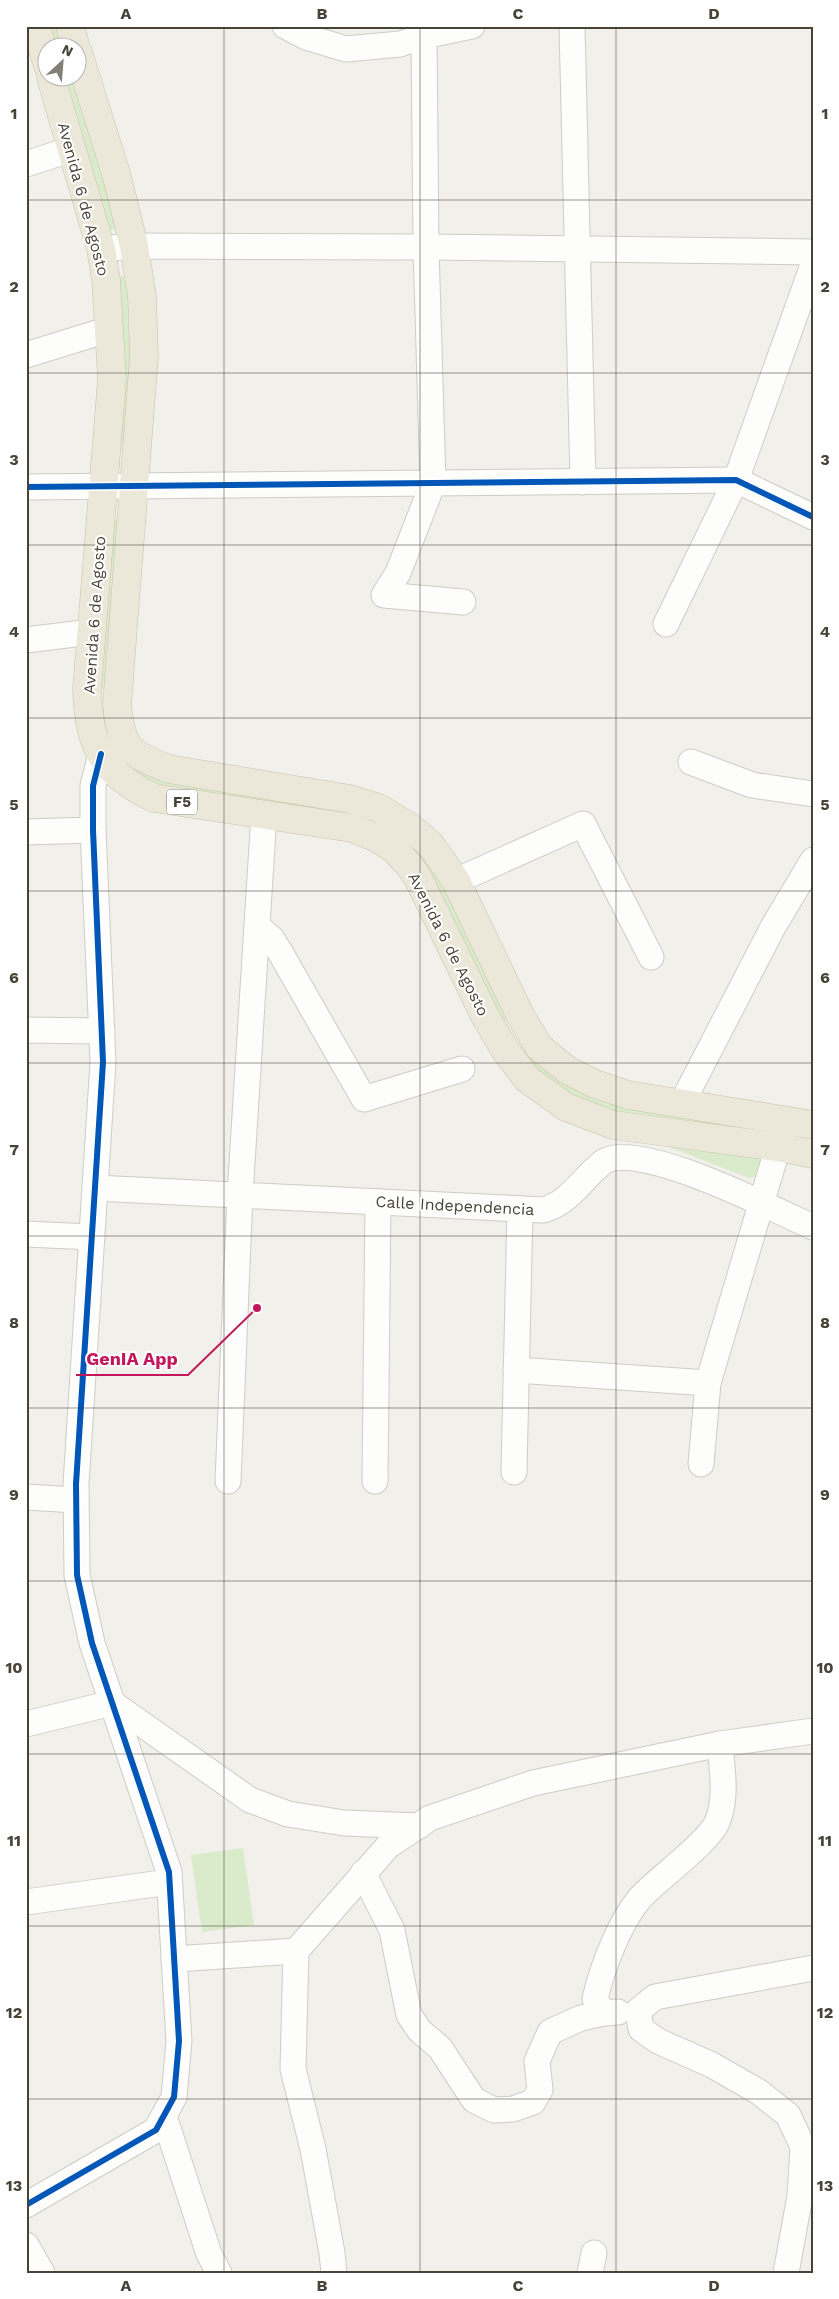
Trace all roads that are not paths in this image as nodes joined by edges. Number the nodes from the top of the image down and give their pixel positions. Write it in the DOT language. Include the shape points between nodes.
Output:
graph roads {
  1 [pos="36,26"];
  2 [pos="285,26"];
  3 [pos="472,26"];
  4 [pos="572,26"];
  5 [pos="424,36"];
  6 [pos="40,38"];
  7 [pos="88,85"];
  8 [pos="54,88"];
  9 [pos="72,149"];
  10 [pos="26,164"];
  11 [pos="134,246"];
  12 [pos="426,247"];
  13 [pos="100,249"];
  14 [pos="579,249"];
  15 [pos="813,252"];
  16 [pos="813,265"];
  17 [pos="110,329"];
  18 [pos="26,355"];
  19 [pos="736,480"];
  20 [pos="583,482"];
  21 [pos="433,483"];
  22 [pos="26,487"];
  23 [pos="136,487"];
  24 [pos="104,488"];
  25 [pos="813,517"];
  26 [pos="462,602"];
  27 [pos="666,624"];
  28 [pos="92,632"];
  29 [pos="26,640"];
  30 [pos="87,699"];
  31 [pos="117,700"];
  32 [pos="101,754"];
  33 [pos="137,754"];
  34 [pos="691,762"];
  35 [pos="813,794"];
  36 [pos="264,814"];
  37 [pos="410,827"];
  38 [pos="93,830"];
  39 [pos="26,832"];
  40 [pos="394,849"];
  41 [pos="813,860"];
  42 [pos="456,880"];
  43 [pos="257,926"];
  44 [pos="651,957"];
  45 [pos="528,1028"];
  46 [pos="26,1030"];
  47 [pos="102,1032"];
  48 [pos="501,1043"];
  49 [pos="462,1069"];
  50 [pos="682,1103"];
  51 [pos="782,1118"];
  52 [pos="813,1125"];
  53 [pos="778,1147"];
  54 [pos="813,1154"];
  55 [pos="95,1188"];
  56 [pos="240,1195"];
  57 [pos="378,1202"];
  58 [pos="761,1204"];
  59 [pos="520,1209"];
  60 [pos="813,1228"];
  61 [pos="26,1234"];
  62 [pos="92,1237"];
  63 [pos="516,1370"];
  64 [pos="708,1383"];
  65 [pos="701,1464"];
  66 [pos="514,1472"];
  67 [pos="375,1480"];
  68 [pos="228,1481"];
  69 [pos="26,1498"];
  70 [pos="76,1500"];
  71 [pos="112,1702"];
  72 [pos="26,1724"];
  73 [pos="813,1731"];
  74 [pos="720,1744"];
  75 [pos="419,1826"];
  76 [pos="363,1873"];
  77 [pos="169,1882"];
  78 [pos="26,1902"];
  79 [pos="296,1951"];
  80 [pos="174,1959"];
  81 [pos="813,1968"];
  82 [pos="638,2011"];
  83 [pos="603,2013"];
  84 [pos="164,2116"];
  85 [pos="26,2205"];
  86 [pos="805,2215"];
  87 [pos="26,2245"];
  88 [pos="42,2273"];
  89 [pos="219,2273"];
  90 [pos="334,2273"];
  91 [pos="786,2273"];
  1 -- 6 [label="highway"];
  2 -- 5 [label="street" via="306,37 346,49 400,44"];
  3 -- 5 [label="street"];
  4 -- 14 [label="street"];
  5 -- 12 [label="street"];
  7 -- 11 [label="highway, Avenida 6 de Agosto / F5"];
  8 -- 9 [label="highway, Avenida 6 de Agosto / F5"];
  9 -- 10 [label="street"];
  9 -- 13 [label="highway, Avenida 6 de Agosto / F5"];
  11 -- 12 [label="street"];
  11 -- 13 [label="street"];
  11 -- 23 [label="highway, Avenida 6 de Agosto / F5" via="142,296 144,357"];
  12 -- 14 [label="street"];
  12 -- 21 [label="street"];
  13 -- 17 [label="highway, Avenida 6 de Agosto / F5"];
  14 -- 15 [label="street"];
  14 -- 20 [label="street"];
  16 -- 19 [label="street"];
  17 -- 18 [label="street"];
  17 -- 24 [label="highway, Avenida 6 de Agosto / F5" via="112,379"];
  19 -- 20 [label="street"];
  19 -- 25 [label="street"];
  19 -- 27 [label="street"];
  20 -- 21 [label="street"];
  21 -- 23 [label="street"];
  21 -- 26 [label="street" via="398,573 384,595"];
  22 -- 24 [label="street"];
  23 -- 24 [label="street"];
  23 -- 31 [label="highway, Avenida 6 de Agosto / F5"];
  24 -- 28 [label="highway, Avenida 6 de Agosto / F5"];
  28 -- 29 [label="street"];
  28 -- 30 [label="highway, Avenida 6 de Agosto / F5"];
  30 -- 31 [label="highway"];
  30 -- 32 [label="highway, Avenida 6 de Agosto / F5" via="93,737"];
  31 -- 33 [label="highway, Avenida 6 de Agosto / F5" via="122,735 128,748"];
  32 -- 33 [label="highway"];
  32 -- 36 [label="highway, Avenida 6 de Agosto / F5" via="120,778 154,798"];
  32 -- 38 [label="street" via="93,786"];
  33 -- 37 [label="highway, Avenida 6 de Agosto / F5" via="169,769 350,799 379,808"];
  34 -- 35 [label="street" via="752,785"];
  36 -- 40 [label="highway, Avenida 6 de Agosto / F5" via="352,828"];
  36 -- 43 [label="street"];
  37 -- 40 [label="highway"];
  37 -- 42 [label="highway, Avenida 6 de Agosto / F5" via="430,844"];
  38 -- 39 [label="street"];
  38 -- 47 [label="street"];
  40 -- 48 [label="highway, Avenida 6 de Agosto / F5" via="418,878"];
  41 -- 50 [label="street" via="773,927"];
  42 -- 44 [label="street" via="583,824"];
  42 -- 45 [label="highway, Avenida 6 de Agosto / F5"];
  43 -- 49 [label="street" via="272,939 364,1099"];
  43 -- 56 [label="street"];
  45 -- 48 [label="highway"];
  45 -- 50 [label="highway, Avenida 6 de Agosto / F5" via="540,1047 567,1070 595,1084 628,1095"];
  46 -- 47 [label="street"];
  47 -- 55 [label="street"];
  48 -- 53 [label="highway, Avenida 6 de Agosto / F5" via="527,1079 566,1107 613,1125"];
  50 -- 51 [label="highway, Avenida 6 de Agosto / F5"];
  51 -- 52 [label="highway, Avenida 6 de Agosto / F5"];
  51 -- 53 [label="street"];
  53 -- 54 [label="highway, Avenida 6 de Agosto / F5"];
  53 -- 58 [label="street"];
  55 -- 56 [label="street, Calle Independencia"];
  55 -- 62 [label="street"];
  56 -- 57 [label="street, Calle Independencia"];
  56 -- 68 [label="street"];
  57 -- 59 [label="street, Calle Independencia"];
  57 -- 67 [label="street"];
  58 -- 59 [label="street, Calle Independencia" via="665,1164 623,1157 605,1161 556,1207"];
  58 -- 60 [label="street, Calle Independencia"];
  58 -- 64 [label="street"];
  59 -- 63 [label="street"];
  61 -- 62 [label="street"];
  62 -- 70 [label="street"];
  63 -- 64 [label="street"];
  63 -- 66 [label="street"];
  64 -- 65 [label="street"];
  69 -- 70 [label="street"];
  70 -- 71 [label="street" via="77,1575 92,1643"];
  71 -- 72 [label="street"];
  71 -- 75 [label="street" via="250,1800 288,1814 335,1821"];
  71 -- 77 [label="street"];
  73 -- 74 [label="street"];
  74 -- 75 [label="street" via="533,1783 430,1818"];
  74 -- 83 [label="street" via="724,1797 718,1822 640,1898 627,1916 599,1980 595,1999"];
  75 -- 76 [label="street" via="388,1846"];
  76 -- 79 [label="street"];
  76 -- 83 [label="street" via="392,1930 409,2015 420,2031 440,2048 474,2100 494,2110 514,2109 533,2102 540,2090 537,2061 550,2032 581,2018"];
  77 -- 78 [label="street"];
  77 -- 80 [label="street"];
  79 -- 80 [label="street"];
  79 -- 90 [label="street" via="293,2069 313,2149"];
  80 -- 84 [label="street" via="179,2042 174,2097"];
  81 -- 82 [label="street" via="655,1997"];
  82 -- 83 [label="street"];
  82 -- 86 [label="street" via="641,2029 658,2041 712,2065 759,2092 788,2115 803,2147 800,2196"];
  84 -- 85 [label="street" via="156,2130"];
  84 -- 89 [label="street" via="209,2254"];
  86 -- 91 [label="street"];
  87 -- 88 [label="street"];
}
